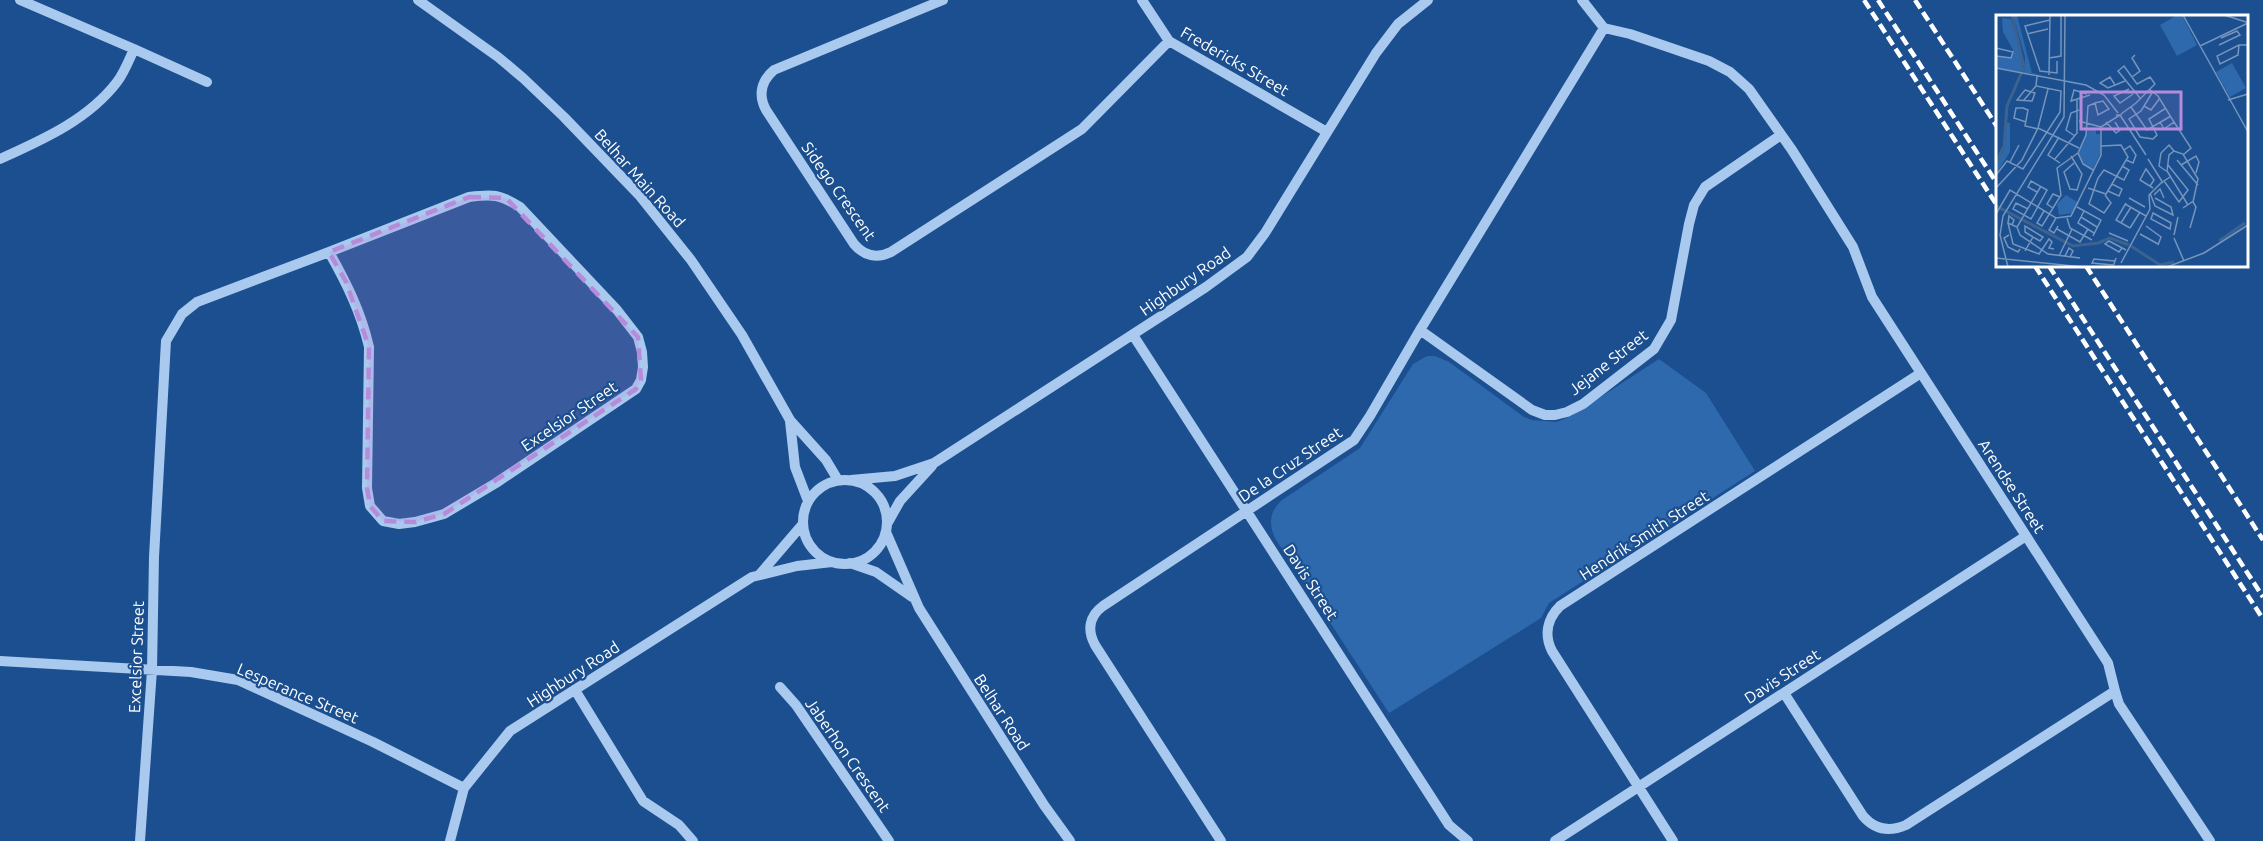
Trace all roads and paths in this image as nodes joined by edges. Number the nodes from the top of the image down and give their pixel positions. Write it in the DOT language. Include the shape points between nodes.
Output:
graph roads {
  1 [pos="20,0"];
  2 [pos="418,0"];
  3 [pos="943,0"];
  4 [pos="1142,0"];
  5 [pos="1428,0"];
  6 [pos="1582,0"];
  7 [pos="1604,28"];
  8 [pos="1169,41"];
  9 [pos="134,49"];
  10 [pos="207,82"];
  11 [pos="1327,132"];
  12 [pos="1781,135"];
  13 [pos="0,159"];
  14 [pos="328,252"];
  15 [pos="1420,330"];
  16 [pos="1133,335"];
  17 [pos="1921,374"];
  18 [pos="790,420"];
  19 [pos="934,463"];
  20 [pos="838,480"];
  21 [pos="851,480"];
  22 [pos="808,501"];
  23 [pos="1248,511"];
  24 [pos="802,525"];
  25 [pos="886,528"];
  26 [pos="2026,536"];
  27 [pos="832,562"];
  28 [pos="850,563"];
  29 [pos="760,574"];
  30 [pos="912,597"];
  31 [pos="0,661"];
  32 [pos="152,670"];
  33 [pos="780,687"];
  34 [pos="575,690"];
  35 [pos="2115,690"];
  36 [pos="1784,693"];
  37 [pos="1638,787"];
  38 [pos="465,788"];
  39 [pos="140,841"];
  40 [pos="450,841"];
  41 [pos="693,841"];
  42 [pos="889,841"];
  43 [pos="1070,841"];
  44 [pos="1221,841"];
  45 [pos="1468,841"];
  46 [pos="1555,841"];
  47 [pos="1673,841"];
  48 [pos="2210,841"];
  1 -- 9 [label="street"];
  2 -- 18 [label="street, Belhar Main Road" via="523,78 639,195 692,260 736,326"];
  3 -- 8 [label="street, Sidego Crescent" via="774,70 762,85 766,110 854,244 868,255 891,252 1082,129"];
  4 -- 8 [label="street, Fredericks Street"];
  5 -- 11 [label="street, Highbury Road" via="1386,38"];
  6 -- 7 [label="street"];
  7 -- 12 [label="street, Arendse Street" via="1698,57 1731,72 1749,89"];
  7 -- 15 [label="street, De la Cruz Street"];
  8 -- 11 [label="street, Fredericks Street"];
  9 -- 10 [label="street"];
  9 -- 13 [label="street" via="118,81 100,100 69,125"];
  11 -- 16 [label="street, Highbury Road" via="1247,257"];
  12 -- 15 [label="street, Jejane Street" via="1704,187 1694,205 1665,334 1654,349 1583,404 1555,415 1532,410"];
  12 -- 17 [label="street, Arendse Street" via="1853,247 1872,297"];
  14 -- 14 [label="street, Excelsior Street" via="470,197 491,194 506,198 520,207 638,337 641,380 636,389 444,514 399,524 383,521 370,506 367,488 369,347 346,282"];
  14 -- 32 [label="street, Excelsior Street" via="197,302 182,314 166,341"];
  15 -- 23 [label="street, De la Cruz Street" via="1354,440"];
  16 -- 19 [label="street, Highbury Road"];
  16 -- 23 [label="street, Davis Street"];
  17 -- 26 [label="street, Arendse Street"];
  17 -- 37 [label="street, Hendrik Smith Street" via="1555,611 1547,632 1549,645"];
  18 -- 20 [label="street" via="826,460"];
  18 -- 22 [label="street" via="795,467"];
  19 -- 21 [label="street, Highbury Road" via="895,476"];
  19 -- 25 [label="street, Highbury Road" via="900,501"];
  20 -- 21 [label="street"];
  20 -- 22 [label="street" via="816,491"];
  21 -- 25 [label="street" via="862,483 877,496 886,512"];
  22 -- 24 [label="street"];
  23 -- 44 [label="street, De la Cruz Street" via="1097,610 1089,630"];
  23 -- 45 [label="street, Davis Street" via="1449,825"];
  24 -- 27 [label="street" via="812,548"];
  24 -- 29 [label="street, Highbury Road"];
  25 -- 28 [label="street" via="878,548"];
  25 -- 30 [label="street, Belhar Road"];
  26 -- 35 [label="street, Arendse Street" via="2108,663"];
  26 -- 36 [label="street, Davis Street"];
  27 -- 28 [label="street"];
  27 -- 29 [label="street, Highbury Road"];
  28 -- 30 [label="street, Belhar Road" via="876,572"];
  29 -- 34 [label="street, Highbury Road"];
  30 -- 43 [label="street, Belhar Road"];
  31 -- 32 [label="street, Lesperance Street"];
  32 -- 38 [label="street, Lesperance Street" via="238,680"];
  32 -- 39 [label="street, Excelsior Street"];
  33 -- 42 [label="street, Jaberhon Crescent"];
  34 -- 38 [label="street, Highbury Road" via="510,731"];
  34 -- 41 [label="street" via="644,801 679,825"];
  35 -- 36 [label="street" via="1906,825 1886,830 1863,816"];
  35 -- 48 [label="street, Arendse Street" via="2119,704"];
  36 -- 37 [label="street, Davis Street"];
  37 -- 46 [label="street, Davis Street"];
  37 -- 47 [label="street"];
  38 -- 40 [label="street, Highbury Road"];
}
